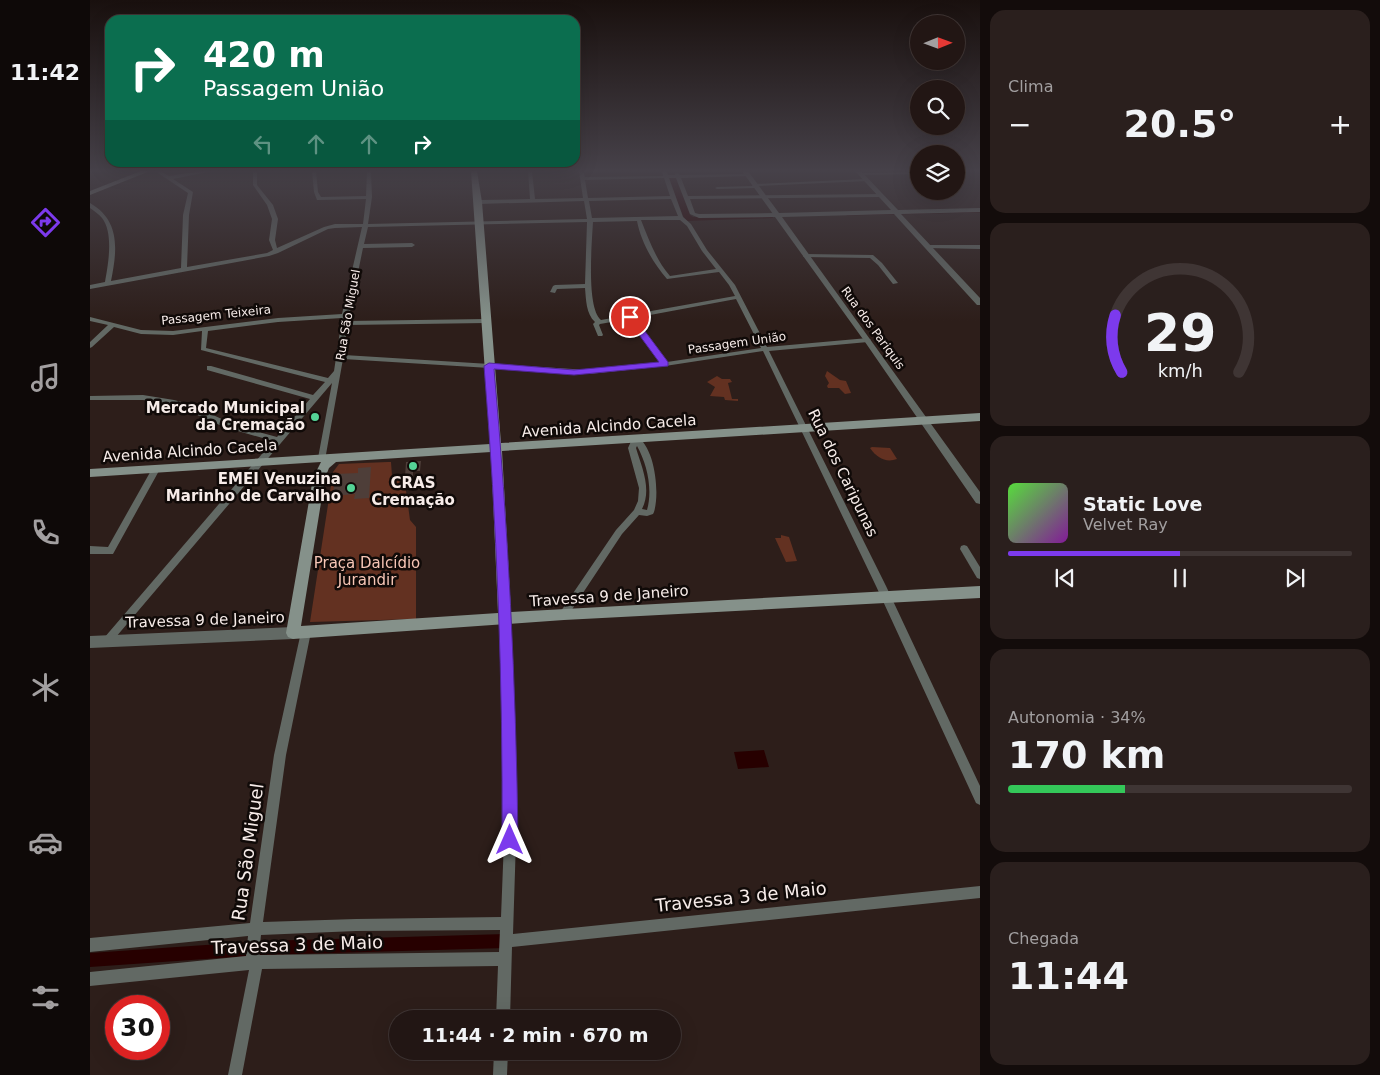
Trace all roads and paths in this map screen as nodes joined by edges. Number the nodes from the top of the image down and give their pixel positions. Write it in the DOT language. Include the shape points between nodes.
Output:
graph roads {
  1 [pos="107,221"];
  2 [pos="186,221"];
  3 [pos="275,221"];
  4 [pos="525,221"];
  5 [pos="590,221"];
  6 [pos="638,221"];
  7 [pos="685,221"];
  8 [pos="780,221"];
  9 [pos="903,221"];
  10 [pos="478,222"];
  11 [pos="364,224"];
  12 [pos="412,245"];
  13 [pos="360,246"];
  14 [pos="929,247"];
  15 [pos="980,247"];
  16 [pos="276,252"];
  17 [pos="806,256"];
  18 [pos="184,270"];
  19 [pos="721,270"];
  20 [pos="895,283"];
  21 [pos="108,284"];
  22 [pos="588,286"];
  23 [pos="90,288"];
  24 [pos="553,292"];
  25 [pos="738,297"];
  26 [pos="980,302"];
  27 [pos="630,317"];
  28 [pos="90,319"];
  29 [pos="345,319"];
  30 [pos="486,321"];
  31 [pos="599,322"];
  32 [pos="112,325"];
  33 [pos="205,330"];
  34 [pos="600,335"];
  35 [pos="868,340"];
  36 [pos="90,346"];
  37 [pos="765,349"];
  38 [pos="340,357"];
  39 [pos="665,364"];
  40 [pos="489,366"];
  41 [pos="209,368"];
  42 [pos="338,371"];
  43 [pos="328,381"];
  44 [pos="90,398"];
  45 [pos="314,398"];
  46 [pos="980,417"];
  47 [pos="924,420"];
  48 [pos="804,428"];
  49 [pos="636,439"];
  50 [pos="279,440"];
  51 [pos="496,448"];
  52 [pos="308,458"];
  53 [pos="328,458"];
  54 [pos="260,462"];
  55 [pos="156,469"];
  56 [pos="90,473"];
  57 [pos="319,478"];
  58 [pos="980,500"];
  59 [pos="964,549"];
  60 [pos="90,550"];
  61 [pos="980,575"];
  62 [pos="980,592"];
  63 [pos="886,596"];
  64 [pos="564,614"];
  65 [pos="505,620"];
  66 [pos="299,633"];
  67 [pos="107,641"];
  68 [pos="90,642"];
  69 [pos="980,799"];
  70 [pos="980,892"];
  71 [pos="506,923"];
  72 [pos="256,929"];
  73 [pos="506,941"];
  74 [pos="90,945"];
  75 [pos="255,959"];
  76 [pos="506,959"];
  77 [pos="90,979"];
  78 [pos="503,1010"];
  79 [pos="501,1060"];
  80 [pos="235,1075"];
  81 [pos="500,1075"];
  1 -- 21 [label="street" via="112,254"];
  2 -- 18 [label="street"];
  3 -- 16 [label="street" via="272,240"];
  4 -- 10 [label="street"];
  5 -- 22 [label="street"];
  6 -- 19 [label="street" via="648,245 669,278"];
  7 -- 19 [label="street, Rua dos Caripunas"];
  8 -- 17 [label="street, Rua dos Pariquis"];
  9 -- 14 [label="street"];
  10 -- 11 [label="street"];
  10 -- 30 [label="main road"];
  11 -- 13 [label="street, Rua São Miguel"];
  11 -- 16 [label="street" via="326,228"];
  12 -- 13 [label="street"];
  13 -- 29 [label="street, Rua São Miguel"];
  14 -- 15 [label="street"];
  14 -- 26 [label="street"];
  16 -- 18 [label="street"];
  17 -- 20 [label="street" via="871,256"];
  17 -- 35 [label="street, Rua dos Pariquis"];
  18 -- 21 [label="street"];
  19 -- 25 [label="street, Rua dos Caripunas"];
  21 -- 23 [label="street"];
  22 -- 24 [label="street" via="555,286"];
  22 -- 31 [label="street" via="592,315"];
  25 -- 27 [label="street"];
  25 -- 37 [label="street, Rua dos Caripunas"];
  27 -- 31 [label="street"];
  27 -- 39 [label="street"];
  28 -- 32 [label="street, Passagem Teixeira"];
  29 -- 30 [label="street, Passagem Teixeira"];
  29 -- 33 [label="street, Passagem Teixeira" via="278,320"];
  29 -- 38 [label="street, Rua São Miguel"];
  30 -- 40 [label="main road"];
  31 -- 34 [label="street" via="596,324"];
  32 -- 33 [label="street, Passagem Teixeira" via="147,333"];
  32 -- 36 [label="street"];
  33 -- 43 [label="street" via="203,349"];
  35 -- 37 [label="street, Passagem União"];
  35 -- 47 [label="street, Rua dos Pariquis"];
  37 -- 39 [label="street, Passagem União"];
  37 -- 48 [label="street, Rua dos Caripunas"];
  38 -- 40 [label="street, Passagem União"];
  38 -- 42 [label="street, Rua São Miguel"];
  39 -- 40 [label="street, Passagem União" via="574,372"];
  40 -- 51 [label="main road"];
  41 -- 45 [label="street"];
  42 -- 43 [label="street"];
  42 -- 53 [label="street, Rua São Miguel"];
  43 -- 45 [label="street"];
  44 -- 50 [label="street" via="148,398 174,402 189,406 218,422"];
  45 -- 50 [label="street"];
  46 -- 47 [label="main road, Avenida Alcindo Cacela"];
  47 -- 48 [label="main road, Avenida Alcindo Cacela"];
  47 -- 58 [label="street, Rua dos Pariquis"];
  48 -- 49 [label="main road, Avenida Alcindo Cacela"];
  48 -- 63 [label="street, Rua dos Caripunas"];
  49 -- 51 [label="main road, Avenida Alcindo Cacela"];
  49 -- 64 [label="street" via="643,447 654,491 650,512 637,512 618,532"];
  50 -- 54 [label="street"];
  51 -- 53 [label="main road, Avenida Alcindo Cacela"];
  51 -- 65 [label="main road"];
  52 -- 53 [label="main road, Avenida Alcindo Cacela"];
  52 -- 54 [label="main road, Avenida Alcindo Cacela"];
  52 -- 57 [label="main road" via="317,467"];
  53 -- 57 [label="main road, Rua São Miguel"];
  54 -- 55 [label="main road, Avenida Alcindo Cacela"];
  54 -- 67 [label="street"];
  55 -- 56 [label="main road, Avenida Alcindo Cacela"];
  55 -- 60 [label="street" via="110,551"];
  57 -- 66 [label="main road, Rua São Miguel"];
  59 -- 61 [label="street"];
  62 -- 63 [label="main road, Travessa 9 de Janeiro"];
  63 -- 64 [label="main road, Travessa 9 de Janeiro"];
  63 -- 69 [label="street, Rua dos Caripunas"];
  64 -- 65 [label="main road, Travessa 9 de Janeiro"];
  65 -- 66 [label="main road, Travessa 9 de Janeiro"];
  65 -- 71 [label="street" via="510,764"];
  66 -- 67 [label="street, Travessa 9 de Janeiro"];
  66 -- 72 [label="street, Rua São Miguel"];
  67 -- 68 [label="street, Travessa 9 de Janeiro"];
  70 -- 73 [label="street, Travessa 3 de Maio"];
  71 -- 72 [label="street, Travessa 3 de Maio"];
  71 -- 73 [label="street"];
  72 -- 74 [label="street, Travessa 3 de Maio"];
  72 -- 75 [label="street, Rua São Miguel"];
  73 -- 76 [label="street"];
  75 -- 76 [label="street, Travessa 3 de Maio"];
  75 -- 77 [label="street, Travessa 3 de Maio"];
  75 -- 80 [label="street, Rua São Miguel"];
  76 -- 78 [label="street"];
  79 -- 81 [label="street"];
}
